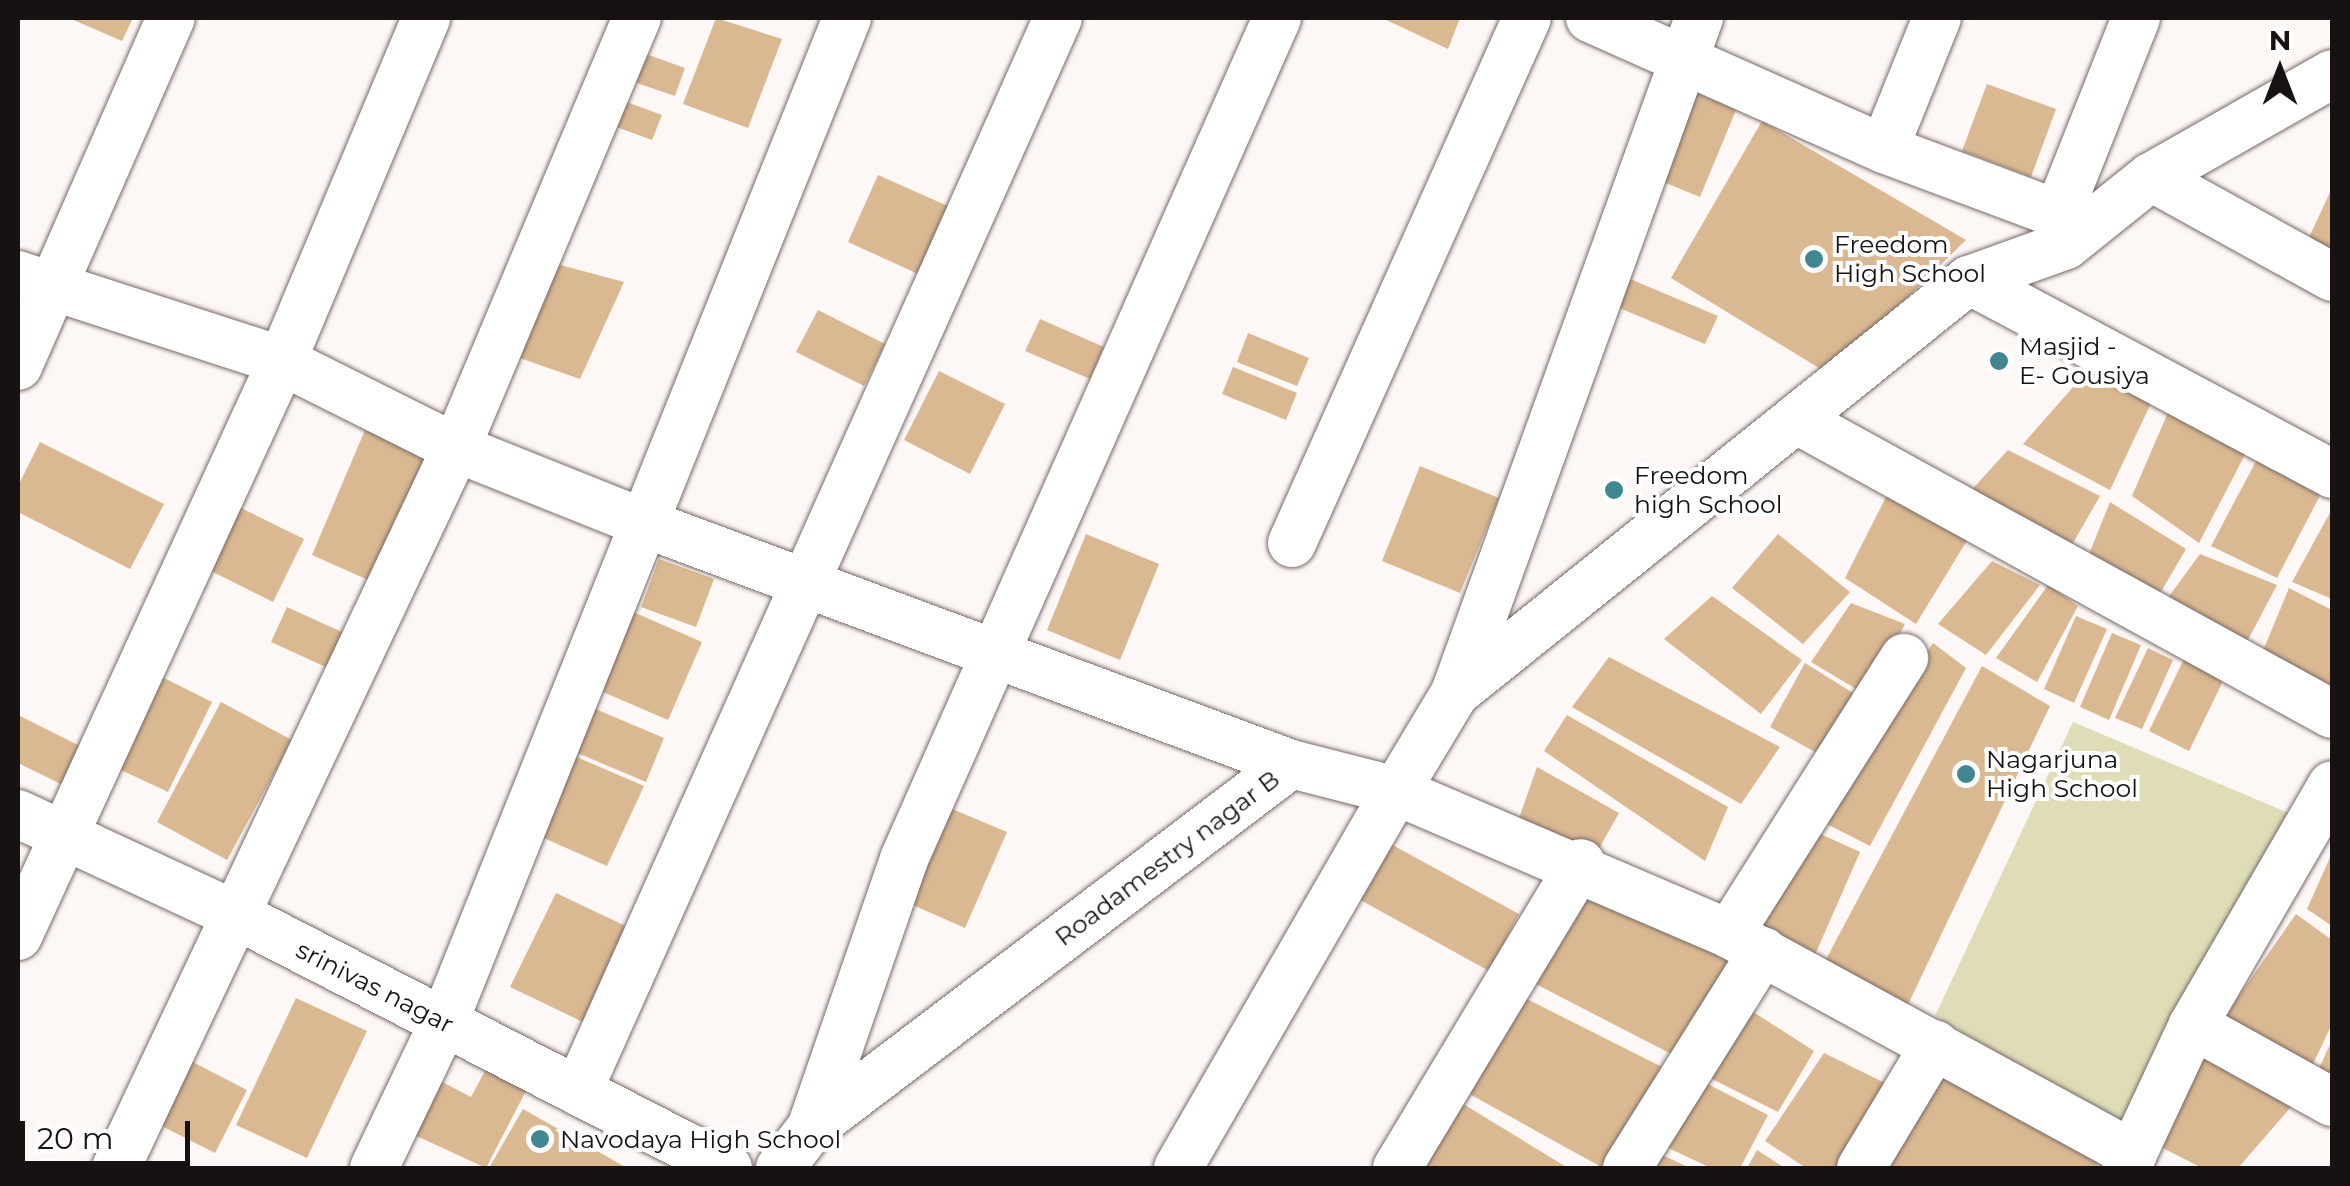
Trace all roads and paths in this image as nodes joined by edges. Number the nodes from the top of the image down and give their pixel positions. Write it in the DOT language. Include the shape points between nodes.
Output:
graph roads {
  1 [pos="172,18"];
  2 [pos="426,18"];
  3 [pos="638,18"];
  4 [pos="847,18"];
  5 [pos="1058,18"];
  6 [pos="1277,18"];
  7 [pos="1527,18"];
  8 [pos="1590,18"];
  9 [pos="1937,18"];
  10 [pos="2136,18"];
  11 [pos="1691,38"];
  12 [pos="2332,74"];
  13 [pos="1884,149"];
  14 [pos="2150,177"];
  15 [pos="2062,230"];
  16 [pos="2332,278"];
  17 [pos="1969,280"];
  18 [pos="35,281"];
  19 [pos="282,360"];
  20 [pos="18,366"];
  21 [pos="1799,421"];
  22 [pos="456,448"];
  23 [pos="2332,474"];
  24 [pos="641,522"];
  25 [pos="1292,543"];
  26 [pos="801,577"];
  27 [pos="994,656"];
  28 [pos="1904,658"];
  29 [pos="1455,693"];
  30 [pos="2332,714"];
  31 [pos="1291,764"];
  32 [pos="2332,785"];
  33 [pos="1396,790"];
  34 [pos="18,814"];
  35 [pos="59,837"];
  36 [pos="1581,863"];
  37 [pos="238,916"];
  38 [pos="18,936"];
  39 [pos="1746,943"];
  40 [pos="444,1022"];
  41 [pos="2193,1025"];
  42 [pos="1935,1045"];
  43 [pos="578,1091"];
  44 [pos="2332,1102"];
  45 [pos="811,1128"];
  46 [pos="2130,1162"];
  47 [pos="116,1168"];
  48 [pos="374,1168"];
  49 [pos="728,1168"];
  50 [pos="780,1168"];
  51 [pos="1178,1168"];
  52 [pos="1396,1168"];
  53 [pos="1627,1168"];
  54 [pos="1861,1168"];
  1 -- 18 [label="street"];
  2 -- 19 [label="street"];
  3 -- 22 [label="street"];
  4 -- 24 [label="street"];
  5 -- 26 [label="street"];
  6 -- 27 [label="street"];
  7 -- 25 [label="street"];
  8 -- 11 [label="street"];
  9 -- 13 [label="street"];
  10 -- 15 [label="street"];
  11 -- 13 [label="street"];
  11 -- 29 [label="street"];
  12 -- 14 [label="street"];
  13 -- 15 [label="street"];
  14 -- 15 [label="street"];
  14 -- 16 [label="street"];
  15 -- 17 [label="street"];
  17 -- 21 [label="street"];
  17 -- 23 [label="street"];
  18 -- 19 [label="street"];
  18 -- 20 [label="street"];
  19 -- 22 [label="street"];
  19 -- 35 [label="street"];
  21 -- 29 [label="street"];
  21 -- 30 [label="street"];
  22 -- 24 [label="street"];
  22 -- 37 [label="street"];
  24 -- 26 [label="street"];
  24 -- 40 [label="street"];
  26 -- 27 [label="street"];
  26 -- 43 [label="street"];
  27 -- 31 [label="street"];
  27 -- 45 [label="street" via="904,858"];
  28 -- 39 [label="street"];
  29 -- 33 [label="street"];
  31 -- 33 [label="street, Roadamestry nagar B"];
  31 -- 45 [label="street, Roadamestry nagar B"];
  32 -- 41 [label="street"];
  33 -- 36 [label="street, Roadamestry nagar B"];
  33 -- 51 [label="street"];
  34 -- 35 [label="street, srinivas nagar"];
  35 -- 37 [label="street, srinivas nagar"];
  35 -- 38 [label="street"];
  36 -- 39 [label="street, Roadamestry nagar B"];
  36 -- 52 [label="street"];
  37 -- 40 [label="street, srinivas nagar"];
  37 -- 47 [label="street"];
  39 -- 42 [label="street, Roadamestry nagar B"];
  39 -- 53 [label="street"];
  40 -- 43 [label="street, srinivas nagar"];
  40 -- 48 [label="street"];
  41 -- 44 [label="street"];
  41 -- 46 [label="street"];
  42 -- 46 [label="street, Roadamestry nagar B"];
  42 -- 54 [label="street"];
  43 -- 49 [label="street, srinivas nagar"];
  45 -- 50 [label="street, Roadamestry nagar B"];
}
